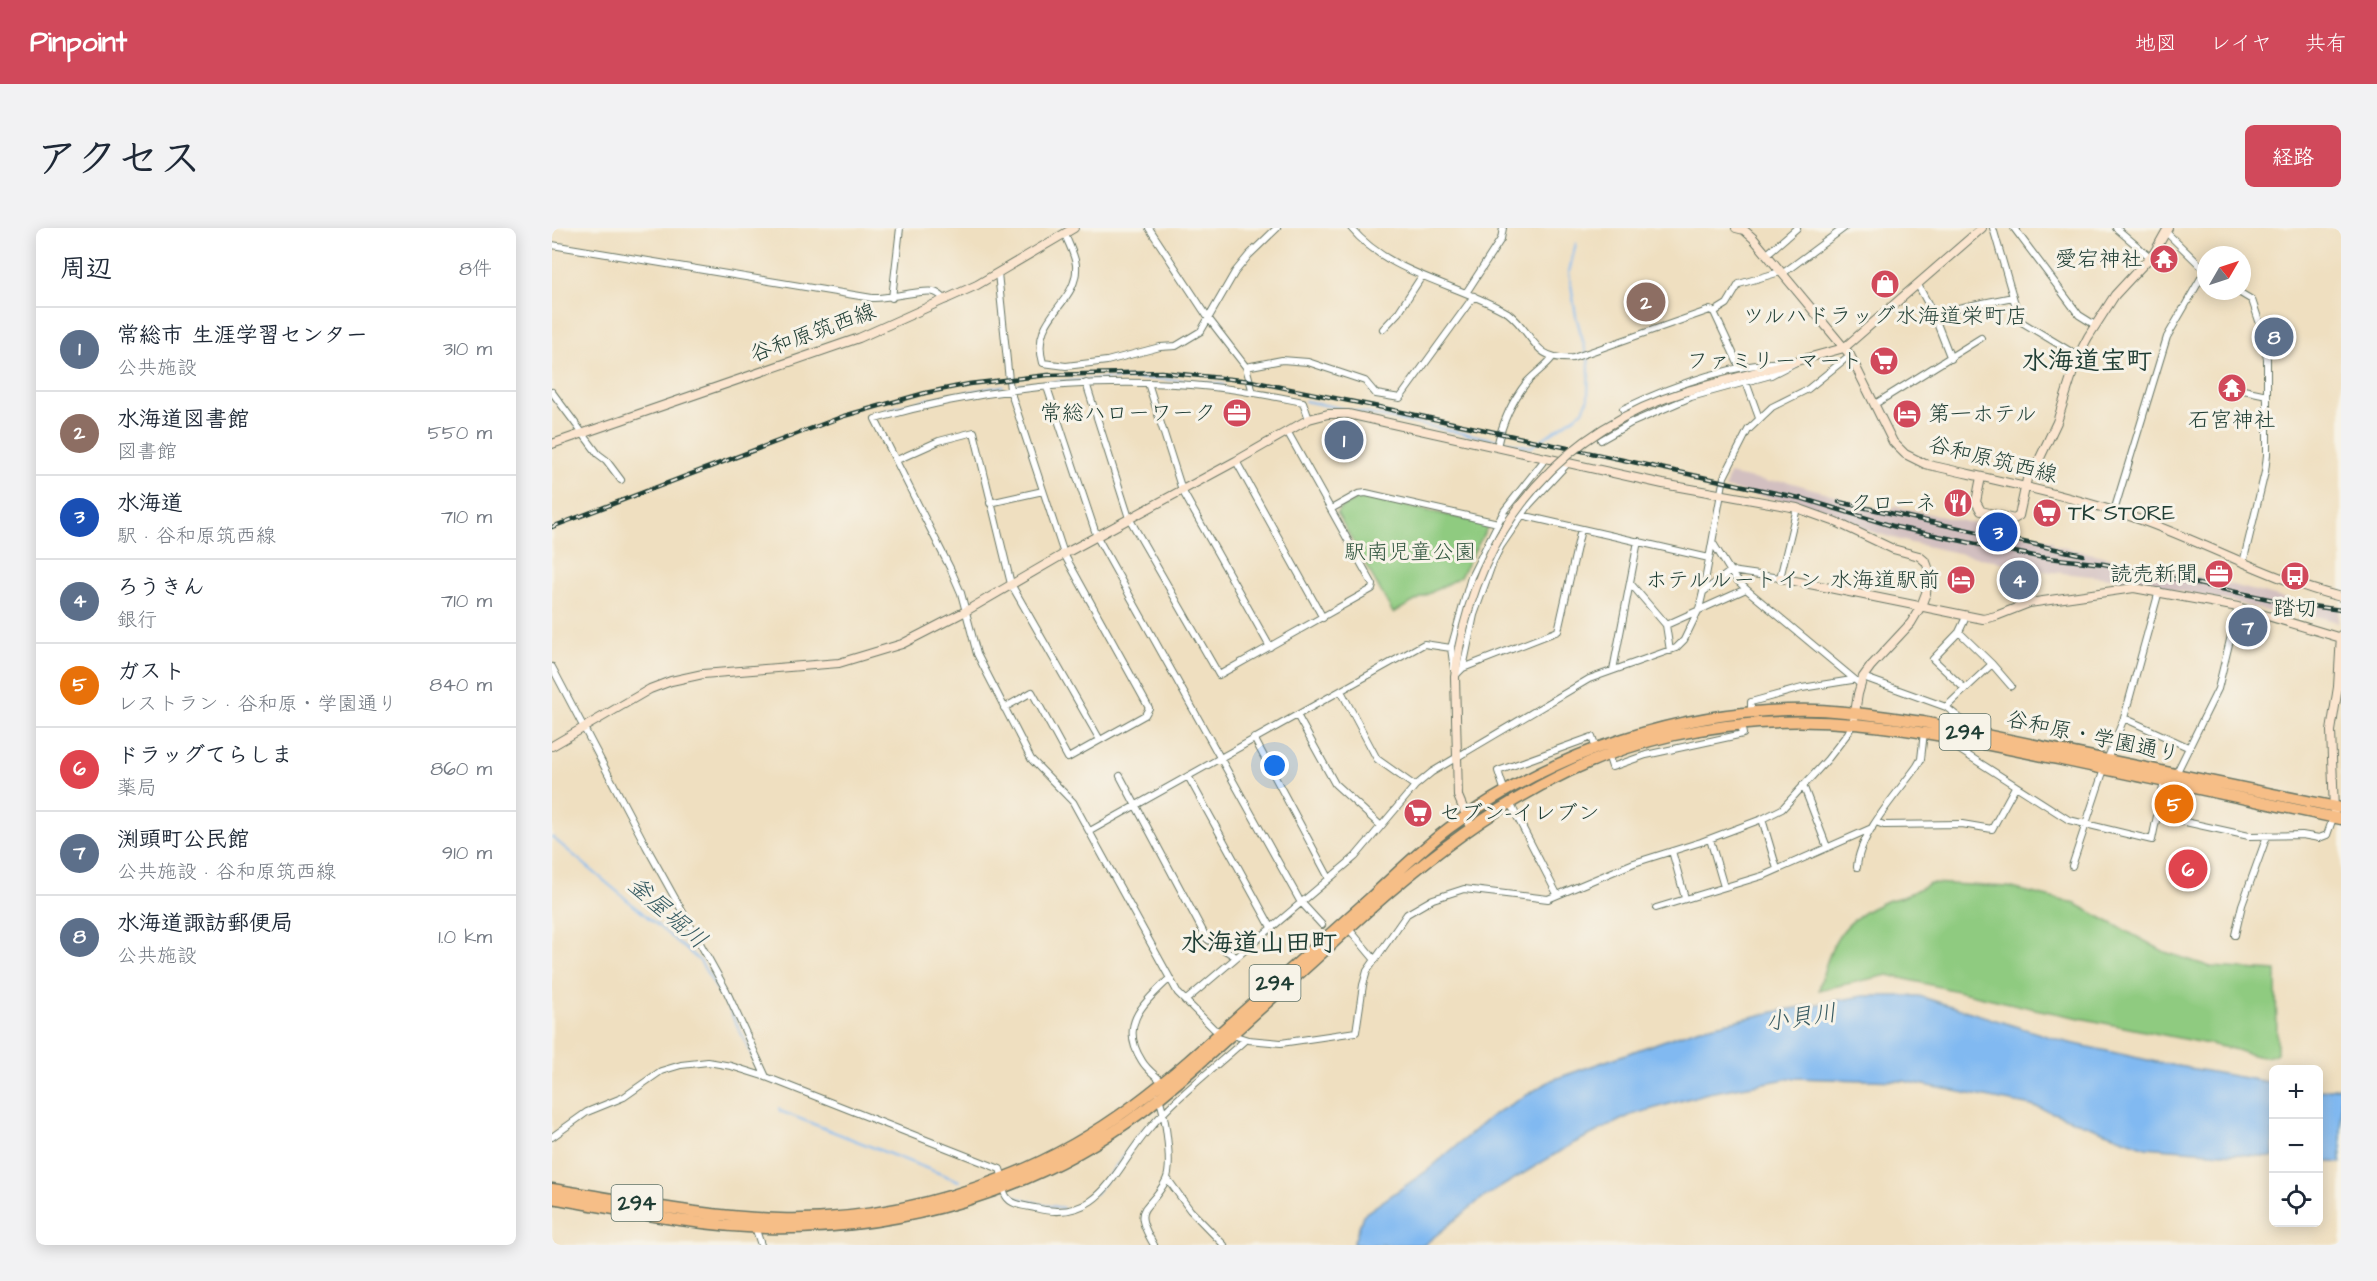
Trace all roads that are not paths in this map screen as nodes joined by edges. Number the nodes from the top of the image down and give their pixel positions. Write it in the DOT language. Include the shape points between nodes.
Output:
graph roads {
  1 [pos="900,228"];
  2 [pos="1074,228"];
  3 [pos="1149,228"];
  4 [pos="1277,228"];
  5 [pos="1351,228"];
  6 [pos="1503,228"];
  7 [pos="1797,228"];
  8 [pos="1844,228"];
  9 [pos="1993,228"];
  10 [pos="2014,228"];
  11 [pos="2116,228"];
  12 [pos="1742,229"];
  13 [pos="1976,230"];
  14 [pos="2167,230"];
  15 [pos="1065,234"];
  16 [pos="552,245"];
  17 [pos="1767,254"];
  18 [pos="2150,257"];
  19 [pos="2197,262"];
  20 [pos="998,273"];
  21 [pos="1781,273"];
  22 [pos="1422,276"];
  23 [pos="1918,285"];
  24 [pos="2197,285"];
  25 [pos="1467,293"];
  26 [pos="1474,296"];
  27 [pos="2013,297"];
  28 [pos="892,298"];
  29 [pos="2251,299"];
  30 [pos="946,300"];
  31 [pos="1714,312"];
  32 [pos="1933,313"];
  33 [pos="1209,319"];
  34 [pos="2095,325"];
  35 [pos="1383,329"];
  36 [pos="1981,338"];
  37 [pos="1847,352"];
  38 [pos="2078,356"];
  39 [pos="1551,358"];
  40 [pos="1951,359"];
  41 [pos="1798,361"];
  42 [pos="1246,367"];
  43 [pos="1740,368"];
  44 [pos="1746,382"];
  45 [pos="1086,383"];
  46 [pos="1148,383"];
  47 [pos="1047,387"];
  48 [pos="2234,388"];
  49 [pos="1010,390"];
  50 [pos="552,392"];
  51 [pos="1253,393"];
  52 [pos="2267,395"];
  53 [pos="1875,404"];
  54 [pos="1759,418"];
  55 [pos="1309,419"];
  56 [pos="1630,423"];
  57 [pos="1287,431"];
  58 [pos="583,434"];
  59 [pos="1601,440"];
  60 [pos="552,444"];
  61 [pos="1497,447"];
  62 [pos="1546,458"];
  63 [pos="897,460"];
  64 [pos="1236,461"];
  65 [pos="1568,463"];
  66 [pos="1981,477"];
  67 [pos="621,480"];
  68 [pos="2026,486"];
  69 [pos="1182,490"];
  70 [pos="1043,491"];
  71 [pos="1720,495"];
  72 [pos="990,503"];
  73 [pos="1797,508"];
  74 [pos="1331,509"];
  75 [pos="2114,511"];
  76 [pos="1521,515"];
  77 [pos="1129,518"];
  78 [pos="1499,520"];
  79 [pos="1581,529"];
  80 [pos="1097,537"];
  81 [pos="1638,541"];
  82 [pos="1713,543"];
  83 [pos="1064,554"];
  84 [pos="1709,558"];
  85 [pos="2243,563"];
  86 [pos="1731,571"];
  87 [pos="1780,578"];
  88 [pos="1011,584"];
  89 [pos="1631,584"];
  90 [pos="1746,590"];
  91 [pos="2159,591"];
  92 [pos="1703,592"];
  93 [pos="2341,597"];
  94 [pos="1921,606"];
  95 [pos="2238,607"];
  96 [pos="1699,609"];
  97 [pos="966,611"];
  98 [pos="1966,617"];
  99 [pos="1323,618"];
  100 [pos="1666,625"];
  101 [pos="1959,632"];
  102 [pos="2341,637"];
  103 [pos="1270,647"];
  104 [pos="1455,648"];
  105 [pos="1670,651"];
  106 [pos="1992,664"];
  107 [pos="552,667"];
  108 [pos="1463,668"];
  109 [pos="1612,670"];
  110 [pos="1455,677"];
  111 [pos="1859,680"];
  112 [pos="2011,686"];
  113 [pos="1965,688"];
  114 [pos="1341,691"];
  115 [pos="1946,707"];
  116 [pos="1004,708"];
  117 [pos="1751,713"];
  118 [pos="1297,715"];
  119 [pos="1854,717"];
  120 [pos="2124,718"];
  121 [pos="1741,724"];
  122 [pos="584,728"];
  123 [pos="1678,729"];
  124 [pos="1924,732"];
  125 [pos="1956,734"];
  126 [pos="1254,738"];
  127 [pos="1100,740"];
  128 [pos="552,746"];
  129 [pos="1682,747"];
  130 [pos="2190,748"];
  131 [pos="1596,749"];
  132 [pos="1608,754"];
  133 [pos="1220,757"];
  134 [pos="1456,757"];
  135 [pos="2105,765"];
  136 [pos="2175,774"];
  137 [pos="1120,776"];
  138 [pos="1188,776"];
  139 [pos="2165,781"];
  140 [pos="1803,785"];
  141 [pos="1415,786"];
  142 [pos="2015,787"];
  143 [pos="1505,792"];
  144 [pos="1510,803"];
  145 [pos="1135,805"];
  146 [pos="2338,813"];
  147 [pos="2158,816"];
  148 [pos="1762,819"];
  149 [pos="1468,822"];
  150 [pos="1874,825"];
  151 [pos="2086,825"];
  152 [pos="1381,826"];
  153 [pos="1090,831"];
  154 [pos="2267,836"];
  155 [pos="1710,838"];
  156 [pos="1827,847"];
  157 [pos="1672,851"];
  158 [pos="2072,866"];
  159 [pos="1857,867"];
  160 [pos="1777,869"];
  161 [pos="1329,878"];
  162 [pos="1724,887"];
  163 [pos="1557,894"];
  164 [pos="1685,898"];
  165 [pos="1300,901"];
  166 [pos="1656,908"];
  167 [pos="1322,925"];
  168 [pos="1270,927"];
  169 [pos="1349,928"];
  170 [pos="2235,934"];
  171 [pos="1236,957"];
  172 [pos="1375,960"];
  173 [pos="1169,979"];
  174 [pos="1185,1000"];
  175 [pos="1226,1034"];
  176 [pos="1245,1040"];
  177 [pos="766,1077"];
  178 [pos="1166,1086"];
  179 [pos="1156,1094"];
  180 [pos="1163,1115"];
  181 [pos="552,1137"];
  182 [pos="1167,1178"];
  183 [pos="1003,1183"];
  184 [pos="552,1189"];
  185 [pos="552,1198"];
  186 [pos="755,1227"];
  187 [pos="761,1245"];
  188 [pos="1154,1245"];
  189 [pos="1224,1245"];
  1 -- 28 [label="street"];
  2 -- 15 [label="street, 谷和原筑西線"];
  3 -- 33 [label="street"];
  4 -- 33 [label="street" via="1235,272"];
  5 -- 22 [label="street" via="1371,247"];
  6 -- 25 [label="street" via="1501,239"];
  7 -- 17 [label="street"];
  8 -- 21 [label="street"];
  9 -- 27 [label="street"];
  10 -- 34 [label="street" via="2079,315"];
  11 -- 18 [label="street"];
  12 -- 17 [label="street, 谷和原筑西線"];
  13 -- 23 [label="street"];
  14 -- 18 [label="street"];
  14 -- 19 [label="street"];
  15 -- 20 [label="street, 谷和原筑西線"];
  15 -- 33 [label="street" via="1076,265 1075,275 1040,337 1043,363 1066,366 1107,362 1160,346 1176,346 1200,331"];
  16 -- 28 [label="street" via="849,295"];
  17 -- 21 [label="street, 谷和原筑西線"];
  18 -- 34 [label="street" via="2115,295"];
  20 -- 30 [label="street, 谷和原筑西線"];
  20 -- 49 [label="street"];
  21 -- 31 [label="street" via="1739,284 1726,304"];
  21 -- 37 [label="street, 谷和原筑西線"];
  22 -- 25 [label="street"];
  22 -- 35 [label="street"];
  23 -- 32 [label="street"];
  23 -- 37 [label="street"];
  24 -- 75 [label="street" via="2159,358"];
  25 -- 26 [label="street"];
  26 -- 39 [label="street" via="1508,313"];
  26 -- 42 [label="street" via="1400,398 1376,394 1365,381 1308,362 1282,360"];
  27 -- 32 [label="street"];
  27 -- 38 [label="street" via="2020,321"];
  28 -- 30 [label="street" via="927,291"];
  29 -- 52 [label="street" via="2261,327"];
  30 -- 58 [label="street, 谷和原筑西線" via="859,338"];
  31 -- 39 [label="street" via="1710,310 1573,358"];
  31 -- 43 [label="street"];
  32 -- 40 [label="street"];
  33 -- 42 [label="street"];
  34 -- 38 [label="street"];
  36 -- 40 [label="street"];
  37 -- 41 [label="street"];
  37 -- 53 [label="street, 谷和原筑西線"];
  37 -- 54 [label="street" via="1808,389"];
  38 -- 68 [label="street" via="2057,422"];
  39 -- 61 [label="street" via="1517,396 1503,420"];
  40 -- 53 [label="street"];
  41 -- 43 [label="street"];
  41 -- 44 [label="street"];
  41 -- 104 [label="street, bridge" via="1641,407 1600,430 1564,458 1532,489 1509,520 1488,558"];
  42 -- 51 [label="street"];
  43 -- 56 [label="street" via="1677,386 1623,409"];
  44 -- 54 [label="street"];
  44 -- 56 [label="street" via="1674,403"];
  45 -- 46 [label="street"];
  45 -- 47 [label="street"];
  45 -- 77 [label="street"];
  46 -- 51 [label="street"];
  46 -- 69 [label="street"];
  47 -- 49 [label="street"];
  47 -- 80 [label="street"];
  48 -- 52 [label="street"];
  49 -- 63 [label="street" via="926,404 875,419"];
  49 -- 70 [label="street"];
  50 -- 58 [label="street"];
  51 -- 55 [label="street" via="1303,402"];
  52 -- 85 [label="street" via="2265,472"];
  53 -- 66 [label="street, 谷和原筑西線" via="1893,442 1905,454 1925,464"];
  54 -- 71 [label="street" via="1748,430 1725,473"];
  55 -- 57 [label="street"];
  55 -- 61 [label="street" via="1348,414"];
  56 -- 59 [label="street"];
  57 -- 64 [label="street"];
  57 -- 74 [label="street"];
  58 -- 60 [label="street, 谷和原筑西線"];
  58 -- 67 [label="street"];
  61 -- 62 [label="street"];
  62 -- 65 [label="street"];
  62 -- 78 [label="street"];
  63 -- 72 [label="street" via="939,441 974,432"];
  63 -- 97 [label="street" via="951,570"];
  64 -- 69 [label="street"];
  64 -- 99 [label="street"];
  65 -- 71 [label="street"];
  65 -- 76 [label="street"];
  66 -- 68 [label="street, 谷和原筑西線"];
  66 -- 68 [label="street" via="1976,502 1988,514 2017,518"];
  68 -- 75 [label="street, 谷和原筑西線"];
  69 -- 77 [label="street"];
  69 -- 103 [label="street"];
  70 -- 72 [label="street"];
  70 -- 83 [label="street"];
  71 -- 73 [label="street"];
  71 -- 82 [label="street"];
  72 -- 88 [label="street"];
  73 -- 87 [label="street"];
  73 -- 94 [label="street" via="1923,558 1929,570"];
  74 -- 78 [label="street" via="1366,493"];
  74 -- 99 [label="street" via="1373,585"];
  75 -- 85 [label="street, 谷和原筑西線"];
  76 -- 78 [label="street"];
  76 -- 79 [label="street"];
  76 -- 108 [label="street" via="1486,580"];
  77 -- 80 [label="street"];
  77 -- 103 [label="street" via="1219,675"];
  78 -- 104 [label="street" via="1468,585"];
  79 -- 81 [label="street"];
  79 -- 108 [label="street" via="1558,631"];
  80 -- 83 [label="street"];
  80 -- 133 [label="street"];
  81 -- 84 [label="street"];
  81 -- 89 [label="street"];
  82 -- 84 [label="street"];
  82 -- 86 [label="street"];
  83 -- 88 [label="street"];
  83 -- 127 [label="street" via="1149,708 1145,715"];
  84 -- 92 [label="street"];
  85 -- 93 [label="street, 谷和原筑西線"];
  86 -- 87 [label="street"];
  86 -- 90 [label="street"];
  86 -- 92 [label="street"];
  87 -- 94 [label="street"];
  88 -- 97 [label="street"];
  88 -- 127 [label="street"];
  89 -- 100 [label="street"];
  89 -- 109 [label="street"];
  90 -- 96 [label="street"];
  90 -- 111 [label="street"];
  91 -- 95 [label="street"];
  91 -- 98 [label="street" via="2119,589 2029,603 1983,619"];
  91 -- 120 [label="street"];
  92 -- 96 [label="street"];
  94 -- 98 [label="street"];
  94 -- 111 [label="street" via="1911,623"];
  95 -- 102 [label="street"];
  95 -- 130 [label="street" via="2218,689"];
  96 -- 100 [label="street"];
  96 -- 105 [label="street" via="1684,640"];
  97 -- 116 [label="street" via="978,654"];
  97 -- 122 [label="street" via="902,644 861,658 819,666 703,674 671,681"];
  98 -- 101 [label="street"];
  99 -- 103 [label="street"];
  100 -- 105 [label="street"];
  101 -- 106 [label="street"];
  101 -- 113 [label="street" via="1933,659"];
  102 -- 146 [label="street" via="2331,731"];
  104 -- 110 [label="street"];
  104 -- 114 [label="street" via="1424,644"];
  105 -- 109 [label="street"];
  106 -- 112 [label="street"];
  106 -- 113 [label="street"];
  107 -- 122 [label="street"];
  108 -- 110 [label="street"];
  109 -- 134 [label="street" via="1589,679"];
  110 -- 134 [label="street"];
  111 -- 115 [label="street"];
  111 -- 117 [label="street" via="1802,688 1751,702"];
  111 -- 119 [label="street"];
  113 -- 115 [label="street"];
  114 -- 118 [label="street"];
  114 -- 141 [label="street" via="1377,759"];
  115 -- 125 [label="street" via="1961,719"];
  116 -- 127 [label="street" via="1032,692 1068,758"];
  116 -- 153 [label="street" via="1031,759 1068,795"];
  117 -- 119 [label="highway, 谷和原・学園通り / 294" via="1814,710"];
  117 -- 123 [label="highway, 谷和原・学園通り / 294"];
  118 -- 126 [label="street"];
  118 -- 152 [label="street" via="1335,784"];
  119 -- 121 [label="highway, 谷和原・学園通り / 294"];
  119 -- 124 [label="highway, 谷和原・学園通り / 294"];
  119 -- 125 [label="highway, 谷和原・学園通り / 294" via="1923,722"];
  119 -- 140 [label="street" via="1848,733"];
  120 -- 130 [label="street"];
  120 -- 135 [label="street"];
  121 -- 123 [label="highway, 谷和原・学園通り / 294"];
  121 -- 129 [label="street" via="1743,734"];
  122 -- 128 [label="street"];
  122 -- 177 [label="street" via="726,990"];
  123 -- 129 [label="street"];
  123 -- 131 [label="highway, 谷和原・学園通り / 294"];
  123 -- 132 [label="highway, 谷和原・学園通り / 294"];
  124 -- 125 [label="highway, 谷和原・学園通り / 294"];
  124 -- 150 [label="street" via="1917,766"];
  125 -- 135 [label="highway, 谷和原・学園通り / 294"];
  125 -- 142 [label="street" via="1955,747"];
  126 -- 133 [label="street"];
  126 -- 161 [label="street"];
  129 -- 132 [label="street" via="1646,754 1612,767"];
  130 -- 136 [label="street"];
  131 -- 143 [label="highway, 谷和原・学園通り / 294"];
  131 -- 143 [label="street" via="1592,737 1498,771"];
  132 -- 144 [label="highway, 谷和原・学園通り / 294"];
  133 -- 138 [label="street"];
  133 -- 165 [label="street"];
  134 -- 141 [label="street"];
  134 -- 149 [label="street" via="1458,796"];
  135 -- 136 [label="highway, 谷和原・学園通り / 294"];
  135 -- 139 [label="highway, 谷和原・学園通り / 294"];
  135 -- 151 [label="street"];
  136 -- 146 [label="highway, 谷和原・学園通り / 294"];
  137 -- 145 [label="street"];
  138 -- 145 [label="street"];
  138 -- 168 [label="street"];
  139 -- 146 [label="highway, 谷和原・学園通り / 294"];
  139 -- 147 [label="street"];
  140 -- 148 [label="street" via="1782,809"];
  140 -- 156 [label="street"];
  141 -- 152 [label="street"];
  142 -- 150 [label="street" via="1992,829 1962,824"];
  142 -- 151 [label="street" via="2069,820"];
  143 -- 149 [label="highway, 谷和原・学園通り / 294"];
  144 -- 149 [label="highway, 谷和原・学園通り / 294"];
  144 -- 163 [label="street"];
  145 -- 153 [label="street"];
  145 -- 171 [label="street" via="1207,939"];
  146 -- 154 [label="street" via="2325,837"];
  147 -- 151 [label="street" via="2152,840"];
  147 -- 154 [label="street" via="2249,836"];
  148 -- 155 [label="street"];
  148 -- 160 [label="street"];
  149 -- 169 [label="highway, 谷和原・学園通り / 294"];
  149 -- 175 [label="highway, 谷和原・学園通り / 294" via="1428,845"];
  150 -- 156 [label="street"];
  150 -- 159 [label="street"];
  151 -- 158 [label="street"];
  152 -- 161 [label="street"];
  153 -- 173 [label="street"];
  154 -- 170 [label="street"];
  155 -- 157 [label="street"];
  155 -- 162 [label="street"];
  156 -- 160 [label="street"];
  157 -- 163 [label="street"];
  157 -- 164 [label="street"];
  160 -- 162 [label="street"];
  161 -- 165 [label="street"];
  162 -- 164 [label="street"];
  163 -- 172 [label="street" via="1548,899 1464,889 1433,899 1407,914"];
  164 -- 166 [label="street"];
  165 -- 167 [label="street"];
  165 -- 168 [label="street"];
  168 -- 171 [label="street"];
  169 -- 172 [label="street"];
  169 -- 175 [label="highway, 谷和原・学園通り / 294"];
  171 -- 174 [label="street"];
  172 -- 176 [label="street" via="1363,985 1356,1032 1281,1042"];
  173 -- 174 [label="street"];
  173 -- 178 [label="street" via="1143,1003 1134,1022 1134,1045 1141,1061"];
  174 -- 175 [label="street" via="1210,1025"];
  175 -- 176 [label="street"];
  175 -- 178 [label="highway, 谷和原・学園通り / 294"];
  176 -- 180 [label="street"];
  177 -- 181 [label="street" via="708,1062 681,1065 661,1071 624,1097 587,1112"];
  177 -- 183 [label="street" via="1000,1170"];
  178 -- 179 [label="highway, 谷和原・学園通り / 294"];
  179 -- 180 [label="street"];
  179 -- 183 [label="highway, 谷和原・学園通り / 294" via="1133,1118 1084,1149 1040,1173"];
  180 -- 182 [label="street" via="1169,1162"];
  180 -- 183 [label="street" via="1090,1204 1063,1213 1046,1211 1012,1202"];
  182 -- 188 [label="street" via="1142,1210 1143,1225"];
  182 -- 189 [label="street" via="1190,1210"];
  183 -- 184 [label="highway, 谷和原・学園通り / 294" via="860,1215 783,1219 723,1215"];
  183 -- 186 [label="highway, 谷和原・学園通り / 294" via="964,1202 892,1219 819,1228"];
  185 -- 186 [label="highway, 谷和原・学園通り / 294"];
  186 -- 187 [label="street"];
}
